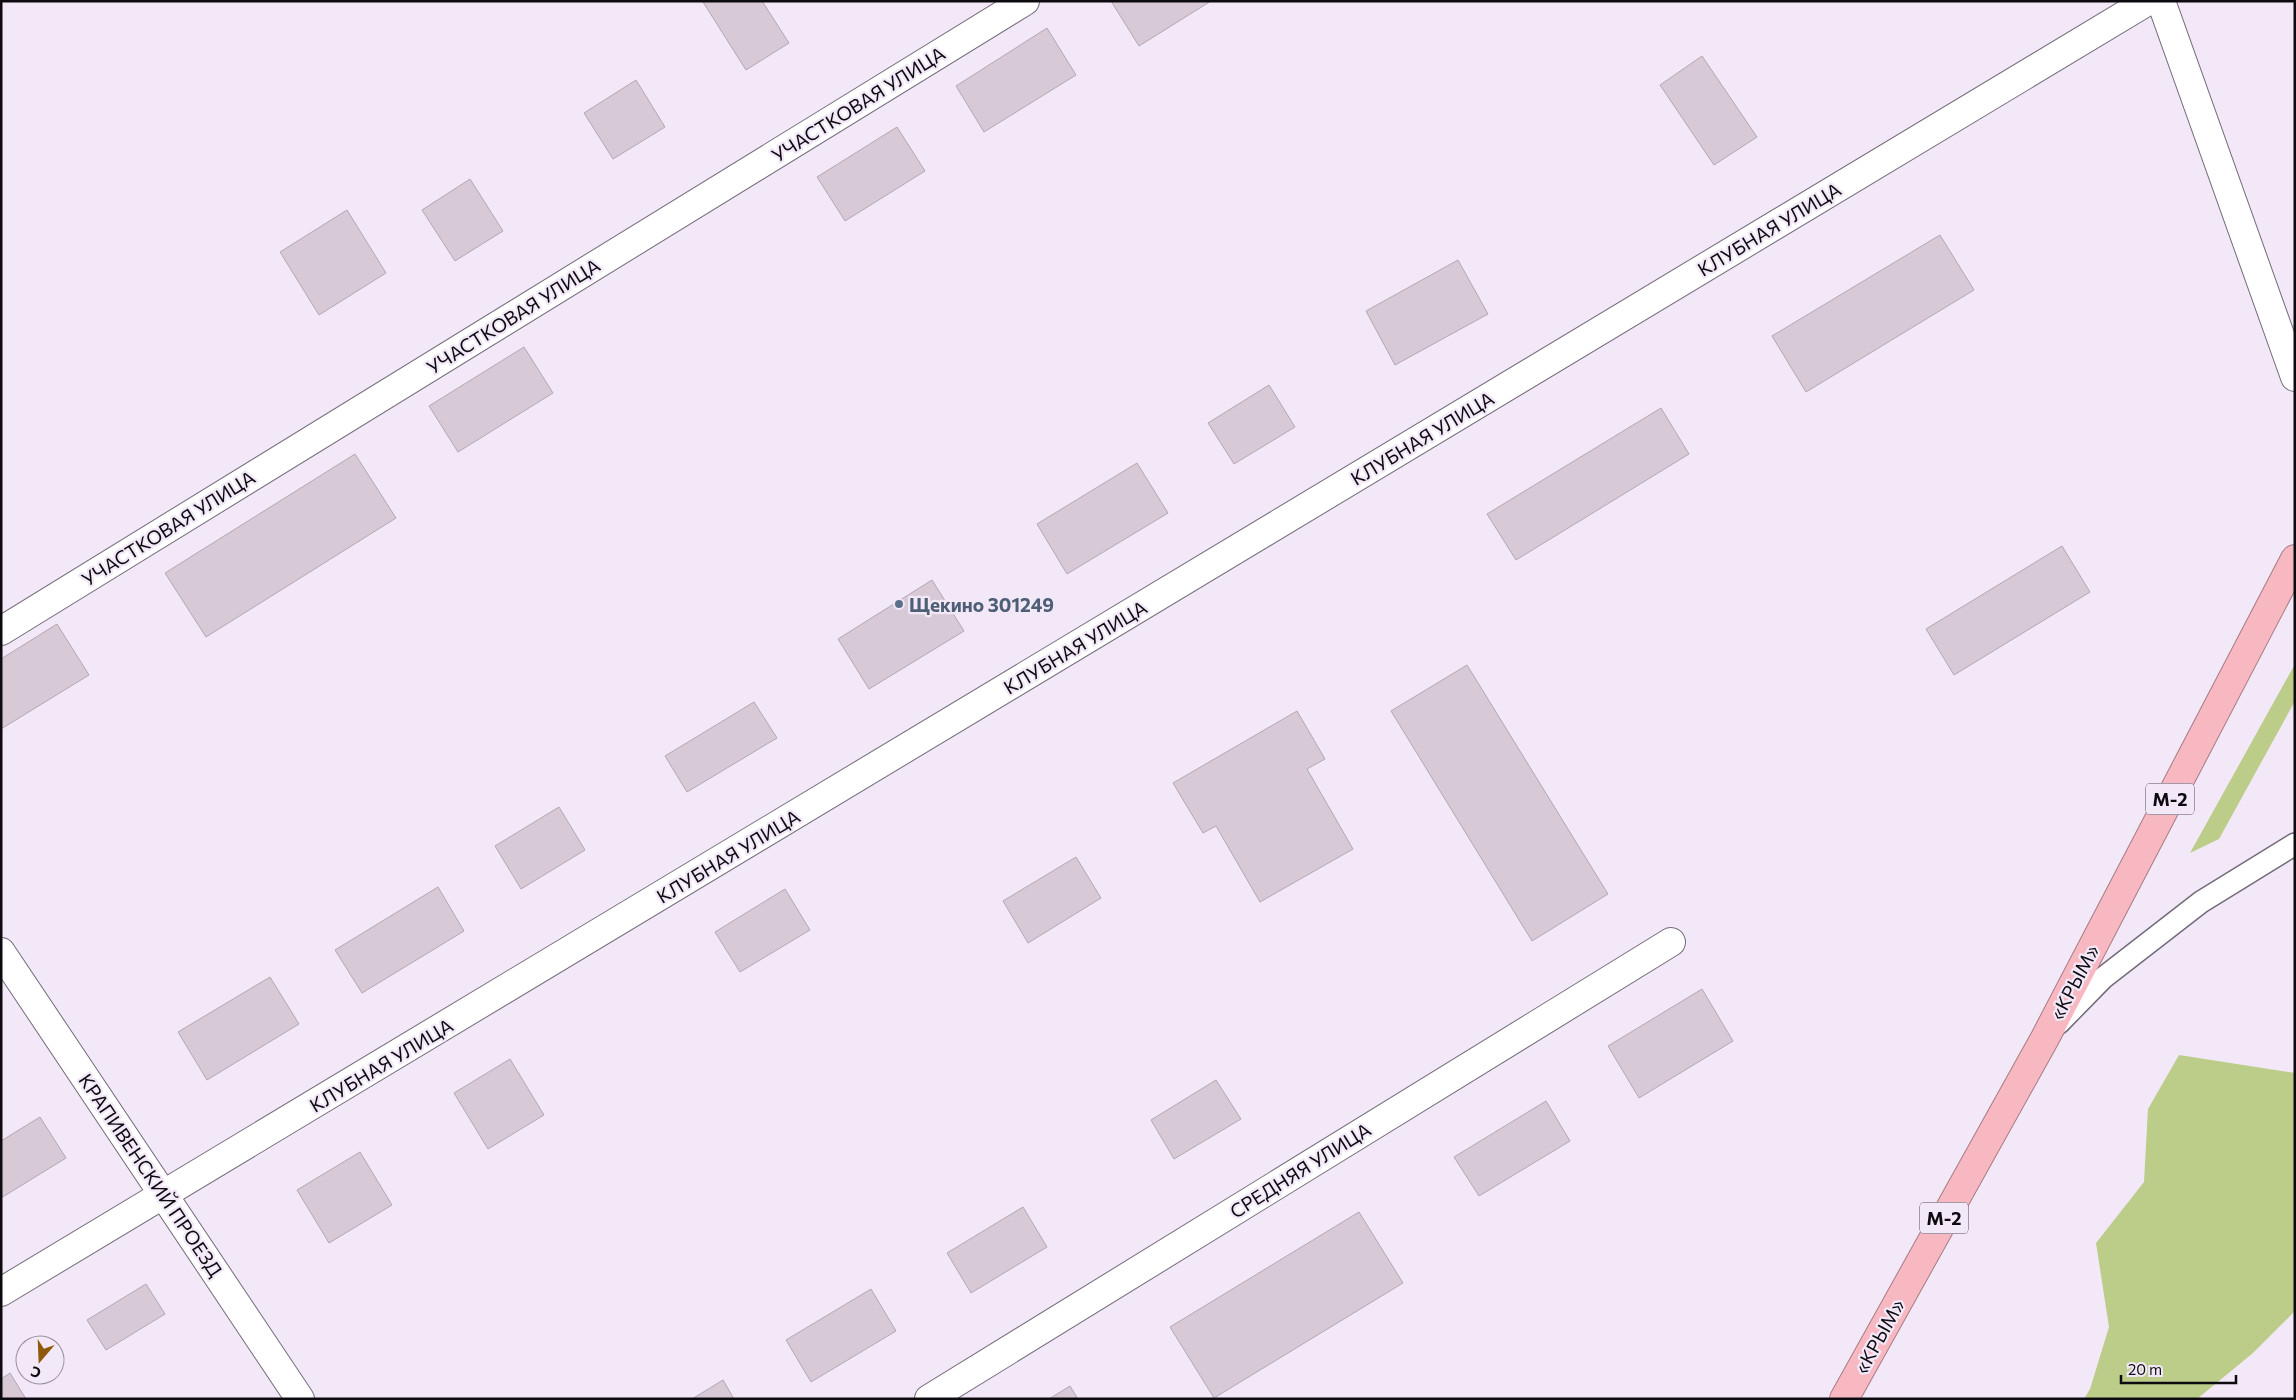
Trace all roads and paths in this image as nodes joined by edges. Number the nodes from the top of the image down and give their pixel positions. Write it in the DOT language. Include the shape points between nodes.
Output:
graph roads {
  1 [pos="1025,1"];
  2 [pos="2148,1"];
  3 [pos="2161,1"];
  4 [pos="2295,377"];
  5 [pos="2295,559"];
  6 [pos="1,631"];
  7 [pos="2295,844"];
  8 [pos="1671,942"];
  9 [pos="1,952"];
  10 [pos="2045,1038"];
  11 [pos="164,1196"];
  12 [pos="1,1292"];
  13 [pos="300,1399"];
  14 [pos="930,1399"];
  15 [pos="1844,1399"];
  1 -- 6 [label="street, УЧАСТКОВАЯ УЛИЦА"];
  2 -- 11 [label="street, КЛУБНАЯ УЛИЦА"];
  3 -- 4 [label="street"];
  5 -- 10 [label="highway, «КРЫМ» / М-2"];
  7 -- 10 [label="lane" via="2201,902 2103,978"];
  8 -- 14 [label="street, СРЕДНЯЯ УЛИЦА"];
  9 -- 11 [label="street, КРАПИВЕНСКИЙ ПРОЕЗД"];
  10 -- 15 [label="highway, «КРЫМ» / М-2"];
  11 -- 12 [label="street, КЛУБНАЯ УЛИЦА"];
  11 -- 13 [label="street, КРАПИВЕНСКИЙ ПРОЕЗД"];
}
